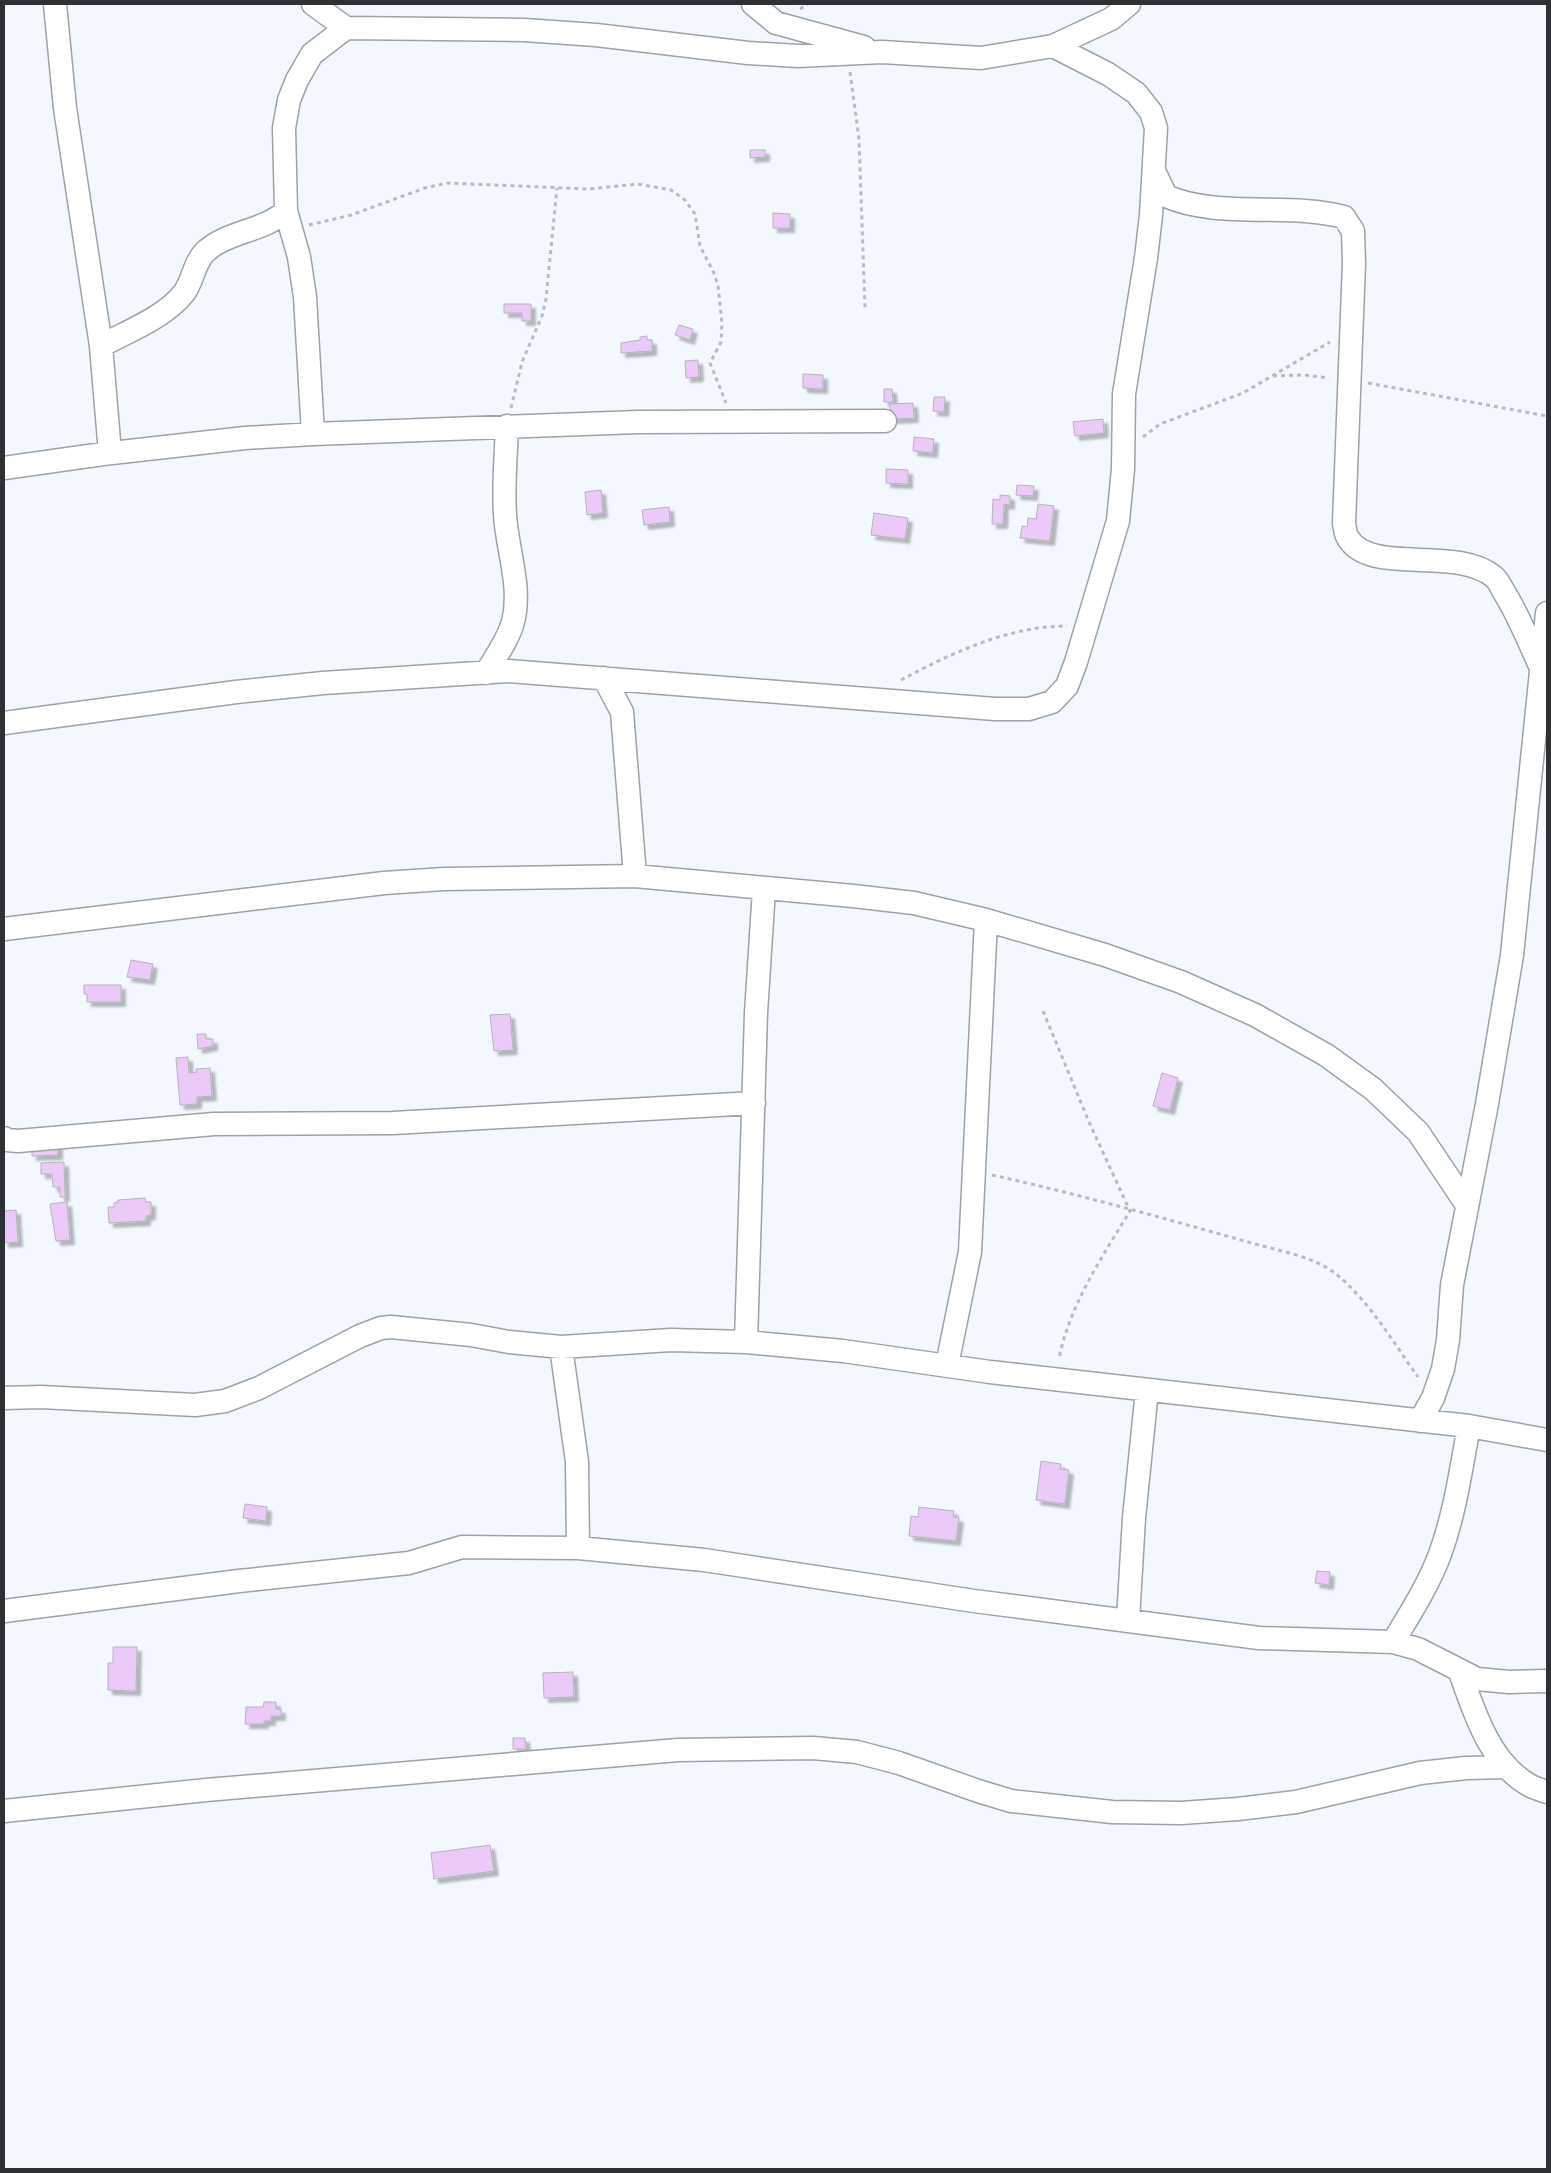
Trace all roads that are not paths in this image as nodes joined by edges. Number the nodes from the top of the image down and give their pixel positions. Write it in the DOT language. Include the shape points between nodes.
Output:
graph roads {
  1 [pos="55,4"];
  2 [pos="313,4"];
  3 [pos="753,4"];
  4 [pos="1129,4"];
  5 [pos="346,28"];
  6 [pos="1053,46"];
  7 [pos="882,52"];
  8 [pos="1154,172"];
  9 [pos="289,220"];
  10 [pos="101,346"];
  11 [pos="886,421"];
  12 [pos="507,426"];
  13 [pos="313,434"];
  14 [pos="110,453"];
  15 [pos="4,468"];
  16 [pos="1547,613"];
  17 [pos="1541,669"];
  18 [pos="486,672"];
  19 [pos="604,678"];
  20 [pos="4,723"];
  21 [pos="635,876"];
  22 [pos="764,889"];
  23 [pos="986,920"];
  24 [pos="4,929"];
  25 [pos="754,1103"];
  26 [pos="4,1138"];
  27 [pos="1468,1205"];
  28 [pos="746,1342"];
  29 [pos="561,1347"];
  30 [pos="947,1365"];
  31 [pos="1146,1390"];
  32 [pos="4,1398"];
  33 [pos="1420,1421"];
  34 [pos="1469,1426"];
  35 [pos="1547,1440"];
  36 [pos="578,1548"];
  37 [pos="4,1611"];
  38 [pos="1128,1620"];
  39 [pos="1393,1642"];
  40 [pos="1460,1672"];
  41 [pos="1547,1681"];
  42 [pos="1507,1767"];
  43 [pos="1547,1792"];
  44 [pos="4,1811"];
  1 -- 10 [label="street" via="65,108"];
  2 -- 5 [label="street"];
  3 -- 7 [label="street" via="776,23"];
  4 -- 6 [label="street" via="1111,19"];
  5 -- 7 [label="street" via="524,30 798,56"];
  5 -- 9 [label="street" via="312,54 289,100 284,128"];
  6 -- 7 [label="street" via="981,58"];
  6 -- 8 [label="street" via="1108,74 1136,93 1151,112 1156,128"];
  8 -- 17 [label="street" via="1166,196 1178,202 1324,212 1344,217 1353,231 1354,263 1344,523 1348,538 1362,552 1396,559 1476,565 1495,577 1515,610"];
  8 -- 19 [label="street" via="1146,258 1124,394 1123,469 1118,521 1067,686 1052,702 1029,708 995,709"];
  9 -- 10 [label="street" via="280,217 220,242 205,253 177,302"];
  9 -- 13 [label="street" via="300,257 305,297"];
  10 -- 14 [label="street"];
  11 -- 12 [label="street"];
  12 -- 13 [label="street"];
  12 -- 18 [label="street" via="505,515 515,606 506,639"];
  13 -- 14 [label="street"];
  14 -- 15 [label="street"];
  16 -- 17 [label="street"];
  17 -- 27 [label="street" via="1512,955"];
  18 -- 19 [label="street" via="525,671"];
  18 -- 20 [label="street" via="236,692"];
  19 -- 21 [label="street" via="622,712"];
  21 -- 22 [label="street"];
  21 -- 24 [label="street" via="384,883"];
  22 -- 23 [label="street" via="914,903"];
  22 -- 25 [label="street"];
  23 -- 27 [label="street" via="1105,955 1180,982 1255,1015 1326,1055 1373,1089 1418,1132"];
  23 -- 30 [label="street" via="970,1252"];
  25 -- 26 [label="street" via="393,1123 214,1124 18,1141"];
  25 -- 28 [label="street"];
  27 -- 33 [label="street" via="1452,1285 1443,1369 1433,1398"];
  28 -- 29 [label="street" via="670,1340"];
  28 -- 30 [label="street"];
  29 -- 32 [label="street" via="391,1327 360,1336 259,1388 225,1401 195,1405"];
  29 -- 36 [label="street" via="577,1462"];
  30 -- 31 [label="street"];
  31 -- 33 [label="street"];
  31 -- 38 [label="street"];
  33 -- 34 [label="street"];
  34 -- 35 [label="street"];
  34 -- 39 [label="street" via="1456,1495 1440,1554"];
  36 -- 37 [label="street" via="462,1547 409,1563"];
  36 -- 38 [label="street" via="704,1560 974,1601"];
  38 -- 39 [label="street" via="1270,1639"];
  39 -- 40 [label="street" via="1418,1649"];
  40 -- 41 [label="street" via="1477,1679"];
  40 -- 42 [label="street" via="1483,1730"];
  42 -- 43 [label="street" via="1529,1785"];
  42 -- 44 [label="street" via="1420,1773 1296,1802 1238,1809 1181,1813 1112,1812 1011,1801 857,1752 813,1748 678,1750 206,1790"];
}
